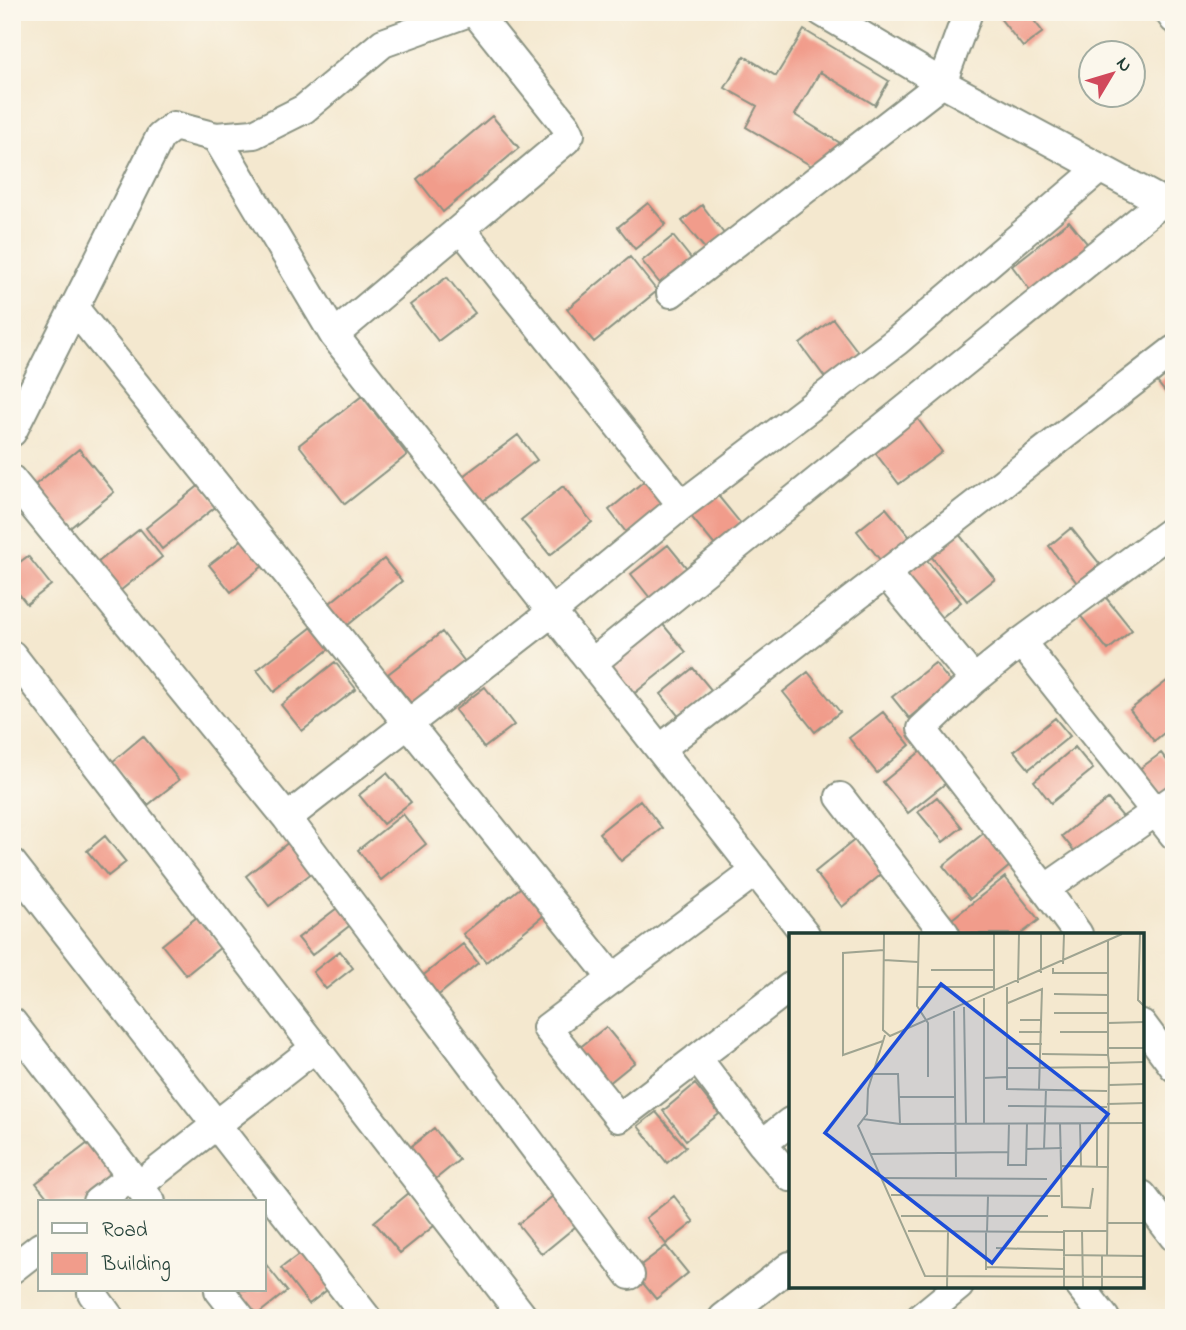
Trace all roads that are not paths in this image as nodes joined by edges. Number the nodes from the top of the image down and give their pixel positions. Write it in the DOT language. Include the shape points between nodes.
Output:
graph roads {
  1 [pos="472,12"];
  2 [pos="822,12"];
  3 [pos="968,12"];
  4 [pos="1169,12"];
  5 [pos="1174,19"];
  6 [pos="942,83"];
  7 [pos="216,137"];
  8 [pos="1099,169"];
  9 [pos="1168,205"];
  10 [pos="461,229"];
  11 [pos="671,293"];
  12 [pos="74,308"];
  13 [pos="334,335"];
  14 [pos="1174,350"];
  15 [pos="12,432"];
  16 [pos="12,480"];
  17 [pos="682,505"];
  18 [pos="1174,529"];
  19 [pos="886,574"];
  20 [pos="552,612"];
  21 [pos="1021,642"];
  22 [pos="12,655"];
  23 [pos="592,663"];
  24 [pos="974,680"];
  25 [pos="408,724"];
  26 [pos="660,749"];
  27 [pos="839,797"];
  28 [pos="1164,805"];
  29 [pos="287,818"];
  30 [pos="1174,835"];
  31 [pos="12,863"];
  32 [pos="756,871"];
  33 [pos="1045,889"];
  34 [pos="1066,930"];
  35 [pos="804,933"];
  36 [pos="943,933"];
  37 [pos="613,979"];
  38 [pos="789,988"];
  39 [pos="12,1022"];
  40 [pos="1144,1027"];
  41 [pos="316,1047"];
  42 [pos="697,1058"];
  43 [pos="1174,1067"];
  44 [pos="789,1123"];
  45 [pos="216,1124"];
  46 [pos="762,1144"];
  47 [pos="789,1176"];
  48 [pos="140,1188"];
  49 [pos="1144,1198"];
  50 [pos="103,1200"];
  51 [pos="1174,1237"];
  52 [pos="38,1249"];
  53 [pos="789,1267"];
  54 [pos="12,1269"];
  55 [pos="630,1275"];
  56 [pos="957,1288"];
  57 [pos="221,1292"];
  58 [pos="92,1293"];
  59 [pos="756,1308"];
  60 [pos="110,1318"];
  61 [pos="241,1318"];
  62 [pos="367,1318"];
  63 [pos="524,1318"];
  64 [pos="723,1318"];
  65 [pos="920,1318"];
  1 -- 7 [label="street" via="383,43 304,109 254,134"];
  1 -- 10 [label="street" via="570,134"];
  2 -- 6 [label="street"];
  3 -- 6 [label="street"];
  4 -- 5 [label="street"];
  6 -- 8 [label="street"];
  6 -- 11 [label="street"];
  7 -- 12 [label="street" via="174,126 160,137"];
  7 -- 13 [label="street"];
  8 -- 9 [label="street"];
  8 -- 17 [label="street" via="897,341"];
  9 -- 23 [label="street"];
  10 -- 13 [label="street"];
  10 -- 17 [label="street"];
  12 -- 15 [label="street"];
  12 -- 25 [label="street"];
  13 -- 20 [label="street"];
  14 -- 19 [label="street"];
  16 -- 29 [label="street"];
  17 -- 20 [label="street"];
  18 -- 21 [label="street"];
  19 -- 24 [label="street"];
  19 -- 26 [label="street"];
  20 -- 23 [label="street"];
  20 -- 25 [label="street"];
  21 -- 24 [label="street"];
  21 -- 28 [label="street"];
  22 -- 41 [label="street"];
  23 -- 26 [label="street"];
  24 -- 33 [label="street" via="922,729"];
  25 -- 29 [label="street"];
  25 -- 37 [label="street"];
  26 -- 32 [label="street"];
  27 -- 36 [label="street"];
  28 -- 30 [label="street"];
  28 -- 33 [label="street"];
  29 -- 55 [label="street"];
  31 -- 45 [label="street"];
  32 -- 35 [label="street"];
  32 -- 37 [label="street"];
  33 -- 34 [label="street"];
  37 -- 42 [label="street" via="547,1028 619,1118"];
  38 -- 42 [label="street"];
  39 -- 48 [label="street"];
  40 -- 43 [label="street"];
  41 -- 45 [label="street"];
  41 -- 63 [label="street"];
  42 -- 46 [label="street"];
  44 -- 46 [label="street"];
  45 -- 48 [label="street"];
  45 -- 62 [label="street"];
  46 -- 47 [label="street"];
  48 -- 50 [label="street"];
  49 -- 51 [label="street"];
  52 -- 54 [label="street"];
  53 -- 59 [label="street"];
  56 -- 65 [label="street"];
  57 -- 61 [label="street"];
  58 -- 60 [label="street"];
  59 -- 64 [label="street"];
}
